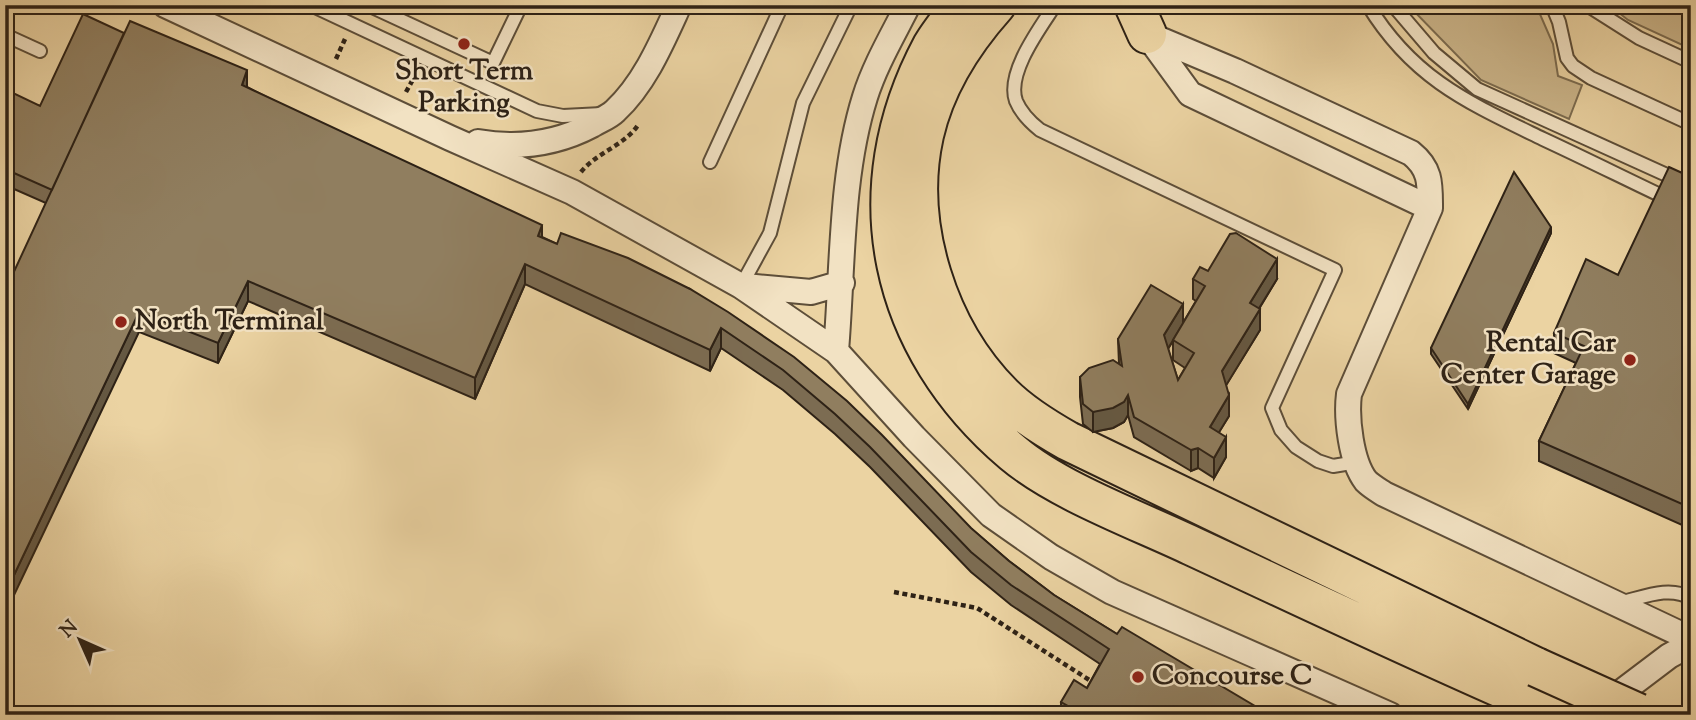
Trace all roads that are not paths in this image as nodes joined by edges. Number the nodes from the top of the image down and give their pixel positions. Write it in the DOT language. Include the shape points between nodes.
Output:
graph roads {
  1 [pos="164,5"];
  2 [pos="311,5"];
  3 [pos="368,5"];
  4 [pos="521,5"];
  5 [pos="782,5"];
  6 [pos="851,5"];
  7 [pos="908,5"];
  8 [pos="962,5"];
  9 [pos="996,5"];
  10 [pos="1055,5"];
  11 [pos="1368,5"];
  12 [pos="1393,5"];
  13 [pos="1552,5"];
  14 [pos="1587,5"];
  15 [pos="674,7"];
  16 [pos="1140,20"];
  17 [pos="5,35"];
  18 [pos="40,51"];
  19 [pos="1691,62"];
  20 [pos="614,113"];
  21 [pos="1691,124"];
  22 [pos="450,138"];
  23 [pos="710,162"];
  24 [pos="1691,186"];
  25 [pos="1664,197"];
  26 [pos="1430,208"];
  27 [pos="842,283"];
  28 [pos="741,286"];
  29 [pos="836,351"];
  30 [pos="1357,462"];
  31 [pos="1691,598"];
  32 [pos="1615,604"];
  33 [pos="1691,642"];
  34 [pos="1390,715"];
  35 [pos="1563,715"];
  36 [pos="1591,715"];
  37 [pos="1641,715"];
  1 -- 22 [label="street"];
  2 -- 20 [label="lane" via="537,111 563,116"];
  3 -- 4 [label="lane" via="493,63"];
  5 -- 23 [label="lane"];
  6 -- 28 [label="lane" via="803,103 770,233"];
  7 -- 27 [label="street" via="866,95 854,137"];
  8 -- 35 [label="main road" via="934,43 900,122 890,203 900,285 914,325 954,392 1014,453 1059,482"];
  9 -- 37 [label="main road, bridge" via="956,57 939,93 925,134 919,178 920,219 937,291 992,384 1027,416 1068,441"];
  10 -- 30 [label="lane" via="1033,39 1015,81 1015,99 1026,118 1040,130 1335,270 1272,408 1280,430 1318,461 1333,466"];
  11 -- 25 [label="lane" via="1397,47 1433,80 1471,104"];
  12 -- 24 [label="lane" via="1434,53 1477,89"];
  13 -- 21 [label="lane" via="1573,66"];
  14 -- 19 [label="lane" via="1639,38"];
  15 -- 20 [label="street" via="642,79"];
  16 -- 26 [label="street" via="1190,94"];
  16 -- 26 [label="street" via="1235,71 1411,153 1424,163"];
  17 -- 18 [label="lane"];
  20 -- 22 [label="street" via="572,135 541,144 505,147"];
  22 -- 28 [label="street" via="572,192"];
  26 -- 30 [label="street" via="1349,394 1347,414"];
  27 -- 28 [label="street" via="811,292"];
  27 -- 29 [label="street"];
  28 -- 29 [label="street"];
  29 -- 34 [label="street" via="991,515 1051,557 1112,592"];
  30 -- 32 [label="street" via="1368,483 1384,494"];
  31 -- 32 [label="lane" via="1667,592"];
  32 -- 33 [label="street"];
  33 -- 36 [label="street"];
}
